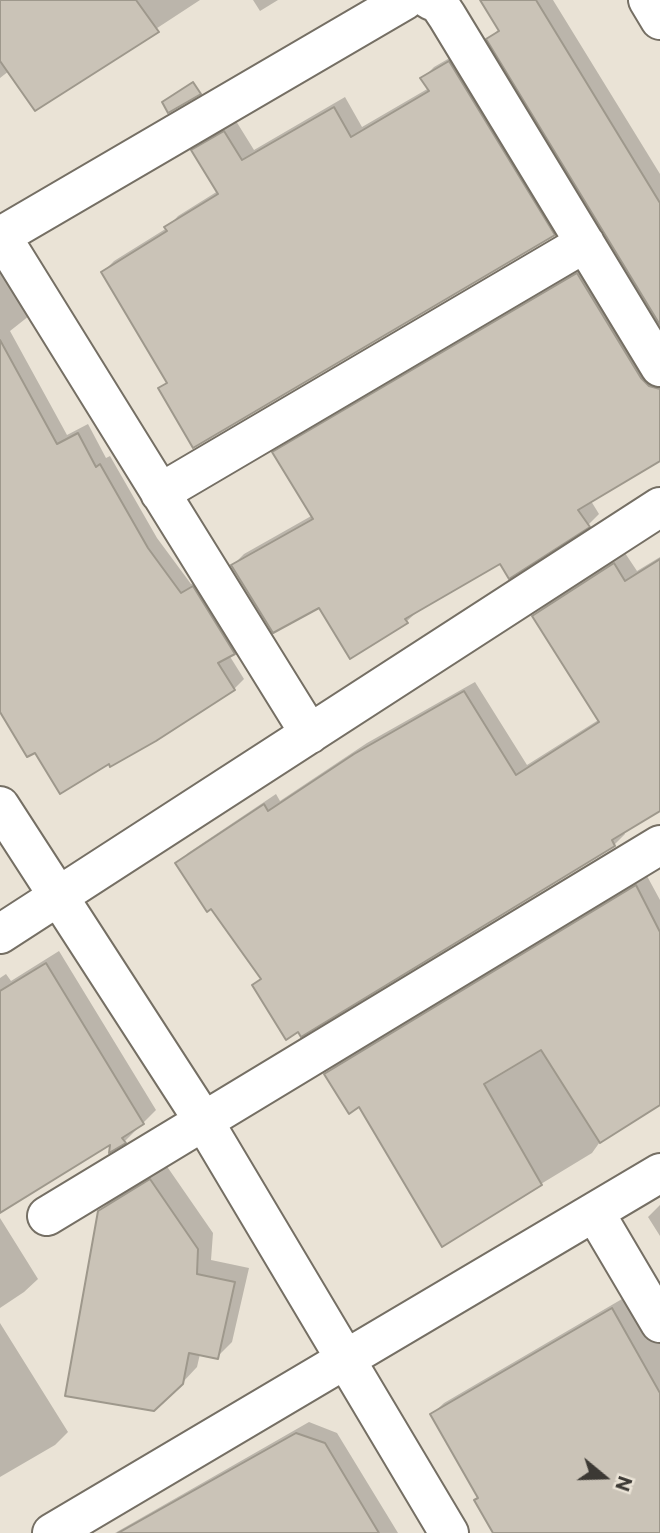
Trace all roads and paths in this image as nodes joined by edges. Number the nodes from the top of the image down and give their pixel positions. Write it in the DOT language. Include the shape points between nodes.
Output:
graph roads {
  1 [pos="405,0"];
  2 [pos="430,0"];
  3 [pos="648,0"];
  4 [pos="660,20"];
  5 [pos="1,235"];
  6 [pos="585,243"];
  7 [pos="660,367"];
  8 [pos="160,493"];
  9 [pos="660,507"];
  10 [pos="310,734"];
  11 [pos="0,806"];
  12 [pos="660,845"];
  13 [pos="59,896"];
  14 [pos="0,934"];
  15 [pos="203,1120"];
  16 [pos="660,1173"];
  17 [pos="595,1213"];
  18 [pos="47,1216"];
  19 [pos="660,1322"];
  20 [pos="344,1361"];
  21 [pos="52,1533"];
  22 [pos="449,1533"];
  1 -- 5 [label="street"];
  2 -- 6 [label="street" via="447,16"];
  3 -- 4 [label="street"];
  5 -- 8 [label="street"];
  6 -- 7 [label="street"];
  6 -- 8 [label="street"];
  8 -- 10 [label="street"];
  9 -- 10 [label="street"];
  10 -- 13 [label="street"];
  11 -- 13 [label="street"];
  12 -- 15 [label="street"];
  13 -- 14 [label="street"];
  13 -- 15 [label="street"];
  15 -- 18 [label="street"];
  15 -- 20 [label="street"];
  16 -- 17 [label="street"];
  17 -- 19 [label="street"];
  17 -- 20 [label="street"];
  20 -- 21 [label="street"];
  20 -- 22 [label="street"];
}
